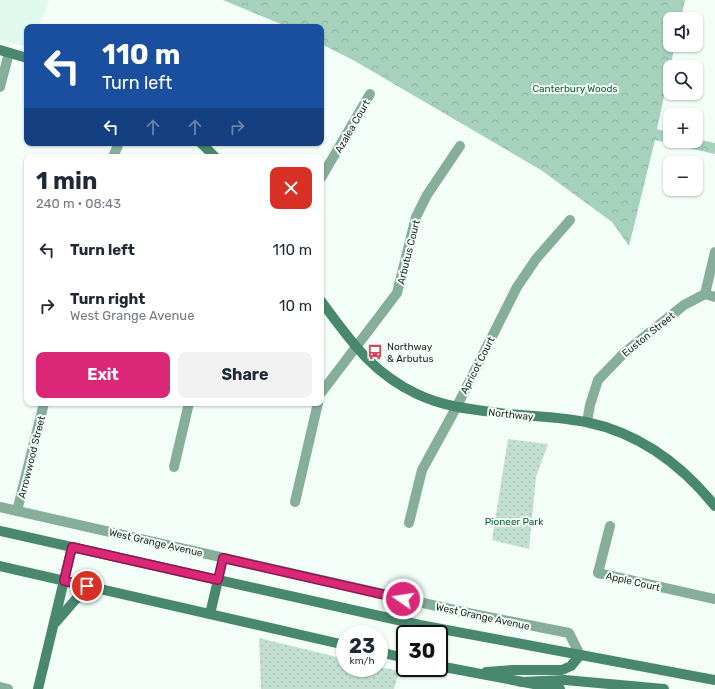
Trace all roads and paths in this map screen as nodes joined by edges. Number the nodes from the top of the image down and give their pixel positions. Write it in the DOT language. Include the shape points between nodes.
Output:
graph roads {
  1 [pos="5,51"];
  2 [pos="24,57"];
  3 [pos="0,87"];
  4 [pos="370,94"];
  5 [pos="204,146"];
  6 [pos="460,146"];
  7 [pos="211,154"];
  8 [pos="324,173"];
  9 [pos="570,220"];
  10 [pos="715,252"];
  11 [pos="710,296"];
  12 [pos="324,305"];
  13 [pos="356,349"];
  14 [pos="324,389"];
  15 [pos="43,406"];
  16 [pos="188,406"];
  17 [pos="317,406"];
  18 [pos="456,408"];
  19 [pos="587,422"];
  20 [pos="174,467"];
  21 [pos="295,502"];
  22 [pos="715,506"];
  23 [pos="0,507"];
  24 [pos="17,511"];
  25 [pos="408,523"];
  26 [pos="610,526"];
  27 [pos="0,531"];
  28 [pos="72,547"];
  29 [pos="223,558"];
  30 [pos="0,566"];
  31 [pos="218,580"];
  32 [pos="64,581"];
  33 [pos="98,588"];
  34 [pos="715,599"];
  35 [pos="210,614"];
  36 [pos="54,625"];
  37 [pos="403,625"];
  38 [pos="448,634"];
  39 [pos="336,643"];
  40 [pos="580,655"];
  41 [pos="448,668"];
  42 [pos="472,673"];
  43 [pos="507,679"];
  44 [pos="715,680"];
  45 [pos="521,682"];
  46 [pos="0,687"];
  47 [pos="8,689"];
  48 [pos="38,689"];
  49 [pos="537,689"];
  50 [pos="560,689"];
  51 [pos="664,689"];
  1 -- 2 [label="street"];
  1 -- 3 [label="street"];
  4 -- 8 [label="street, Azalea Court"];
  5 -- 7 [label="street"];
  6 -- 13 [label="street, Arbutus Court" via="427,195 416,217 397,293"];
  9 -- 18 [label="street, Apricot Court" via="536,259 517,286"];
  10 -- 11 [label="street, Euston Street"];
  11 -- 19 [label="street, Euston Street" via="684,305 624,353 598,380"];
  12 -- 13 [label="street, Northway"];
  13 -- 14 [label="street, Arbutus Court"];
  13 -- 18 [label="street, Northway" via="380,371 417,394"];
  15 -- 24 [label="street, Arrowwood Street"];
  16 -- 20 [label="street"];
  17 -- 21 [label="street"];
  18 -- 19 [label="street, Northway"];
  18 -- 25 [label="street, Apricot Court" via="422,470"];
  19 -- 22 [label="street, Northway" via="622,434 663,455 698,484"];
  23 -- 24 [label="street, West Grange Avenue"];
  24 -- 29 [label="street, West Grange Avenue"];
  26 -- 34 [label="street, Apple Court" via="598,573"];
  27 -- 28 [label="street, West Grange Avenue"];
  28 -- 31 [label="street, West Grange Avenue"];
  28 -- 32 [label="street"];
  29 -- 31 [label="street"];
  29 -- 40 [label="street, West Grange Avenue" via="569,633"];
  30 -- 32 [label="street"];
  31 -- 35 [label="street"];
  31 -- 37 [label="street, West Grange Avenue"];
  32 -- 33 [label="street"];
  32 -- 36 [label="street"];
  33 -- 35 [label="street"];
  33 -- 36 [label="street" via="76,599"];
  35 -- 39 [label="street"];
  36 -- 48 [label="street"];
  38 -- 40 [label="street, West Grange Avenue"];
  40 -- 42 [label="street" via="571,666 562,670"];
  40 -- 44 [label="street, West Grange Avenue"];
  41 -- 42 [label="street"];
  42 -- 43 [label="street"];
  43 -- 45 [label="street"];
  43 -- 49 [label="street"];
  45 -- 50 [label="street"];
  45 -- 51 [label="street" via="565,680"];
  46 -- 47 [label="street"];
}
